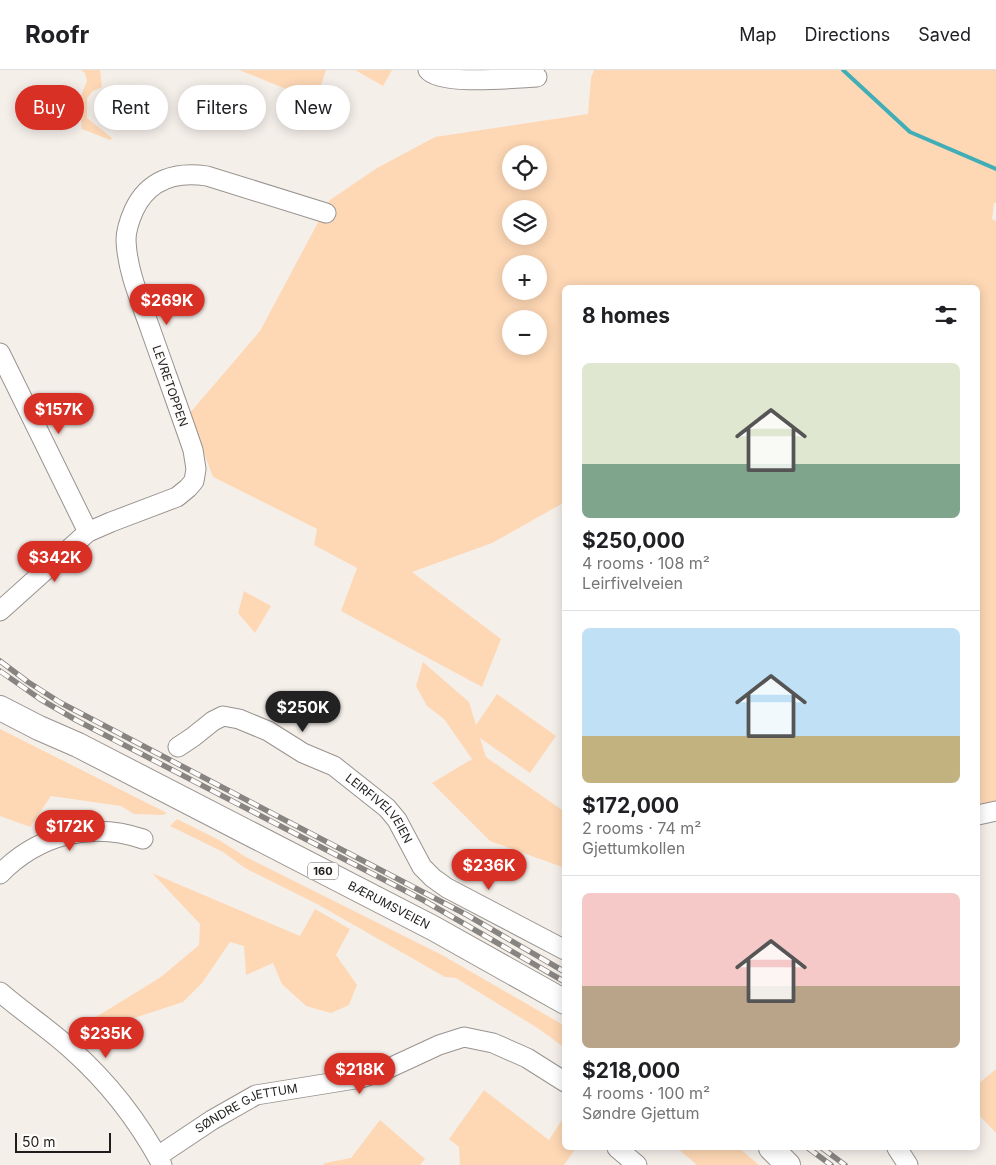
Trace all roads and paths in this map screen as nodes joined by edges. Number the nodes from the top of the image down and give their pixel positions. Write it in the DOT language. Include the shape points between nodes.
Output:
graph roads {
  1 [pos="428,70"];
  2 [pos="537,77"];
  3 [pos="326,214"];
  4 [pos="0,353"];
  5 [pos="88,532"];
  6 [pos="0,611"];
  7 [pos="0,695"];
  8 [pos="0,708"];
  9 [pos="78,745"];
  10 [pos="178,747"];
  11 [pos="996,811"];
  12 [pos="980,815"];
  13 [pos="143,839"];
  14 [pos="0,874"];
  15 [pos="562,948"];
  16 [pos="0,992"];
  17 [pos="562,1000"];
  18 [pos="562,1080"];
  19 [pos="619,1150"];
  20 [pos="773,1150"];
  21 [pos="898,1150"];
  22 [pos="160,1161"];
  23 [pos="637,1165"];
  24 [pos="788,1165"];
  25 [pos="908,1165"];
  1 -- 2 [label="street" via="445,79"];
  3 -- 5 [label="street, LEVRETOPPEN" via="190,173 155,184 145,192 130,219 126,237 128,257 192,450 196,469 194,481 177,497"];
  4 -- 5 [label="street"];
  5 -- 6 [label="street, LEVRETOPPEN"];
  7 -- 9 [label="main road, BÆRUMSVEIEN / 160"];
  8 -- 9 [label="main road, BÆRUMSVEIEN / 160"];
  9 -- 17 [label="main road, BÆRUMSVEIEN / 160" via="433,928"];
  10 -- 15 [label="street, LEIRFIVELVEIEN" via="223,716 268,731 304,753 334,766 387,808 422,867 433,878"];
  11 -- 12 [label="street"];
  13 -- 14 [label="street" via="127,833 104,831 48,840 12,861"];
  16 -- 22 [label="street" via="94,1070 118,1097"];
  18 -- 22 [label="street, SØNDRE GJETTUM" via="510,1050 464,1037 361,1078 256,1096 212,1120"];
  19 -- 23 [label="street"];
  20 -- 24 [label="main road"];
  21 -- 25 [label="street"];
}
